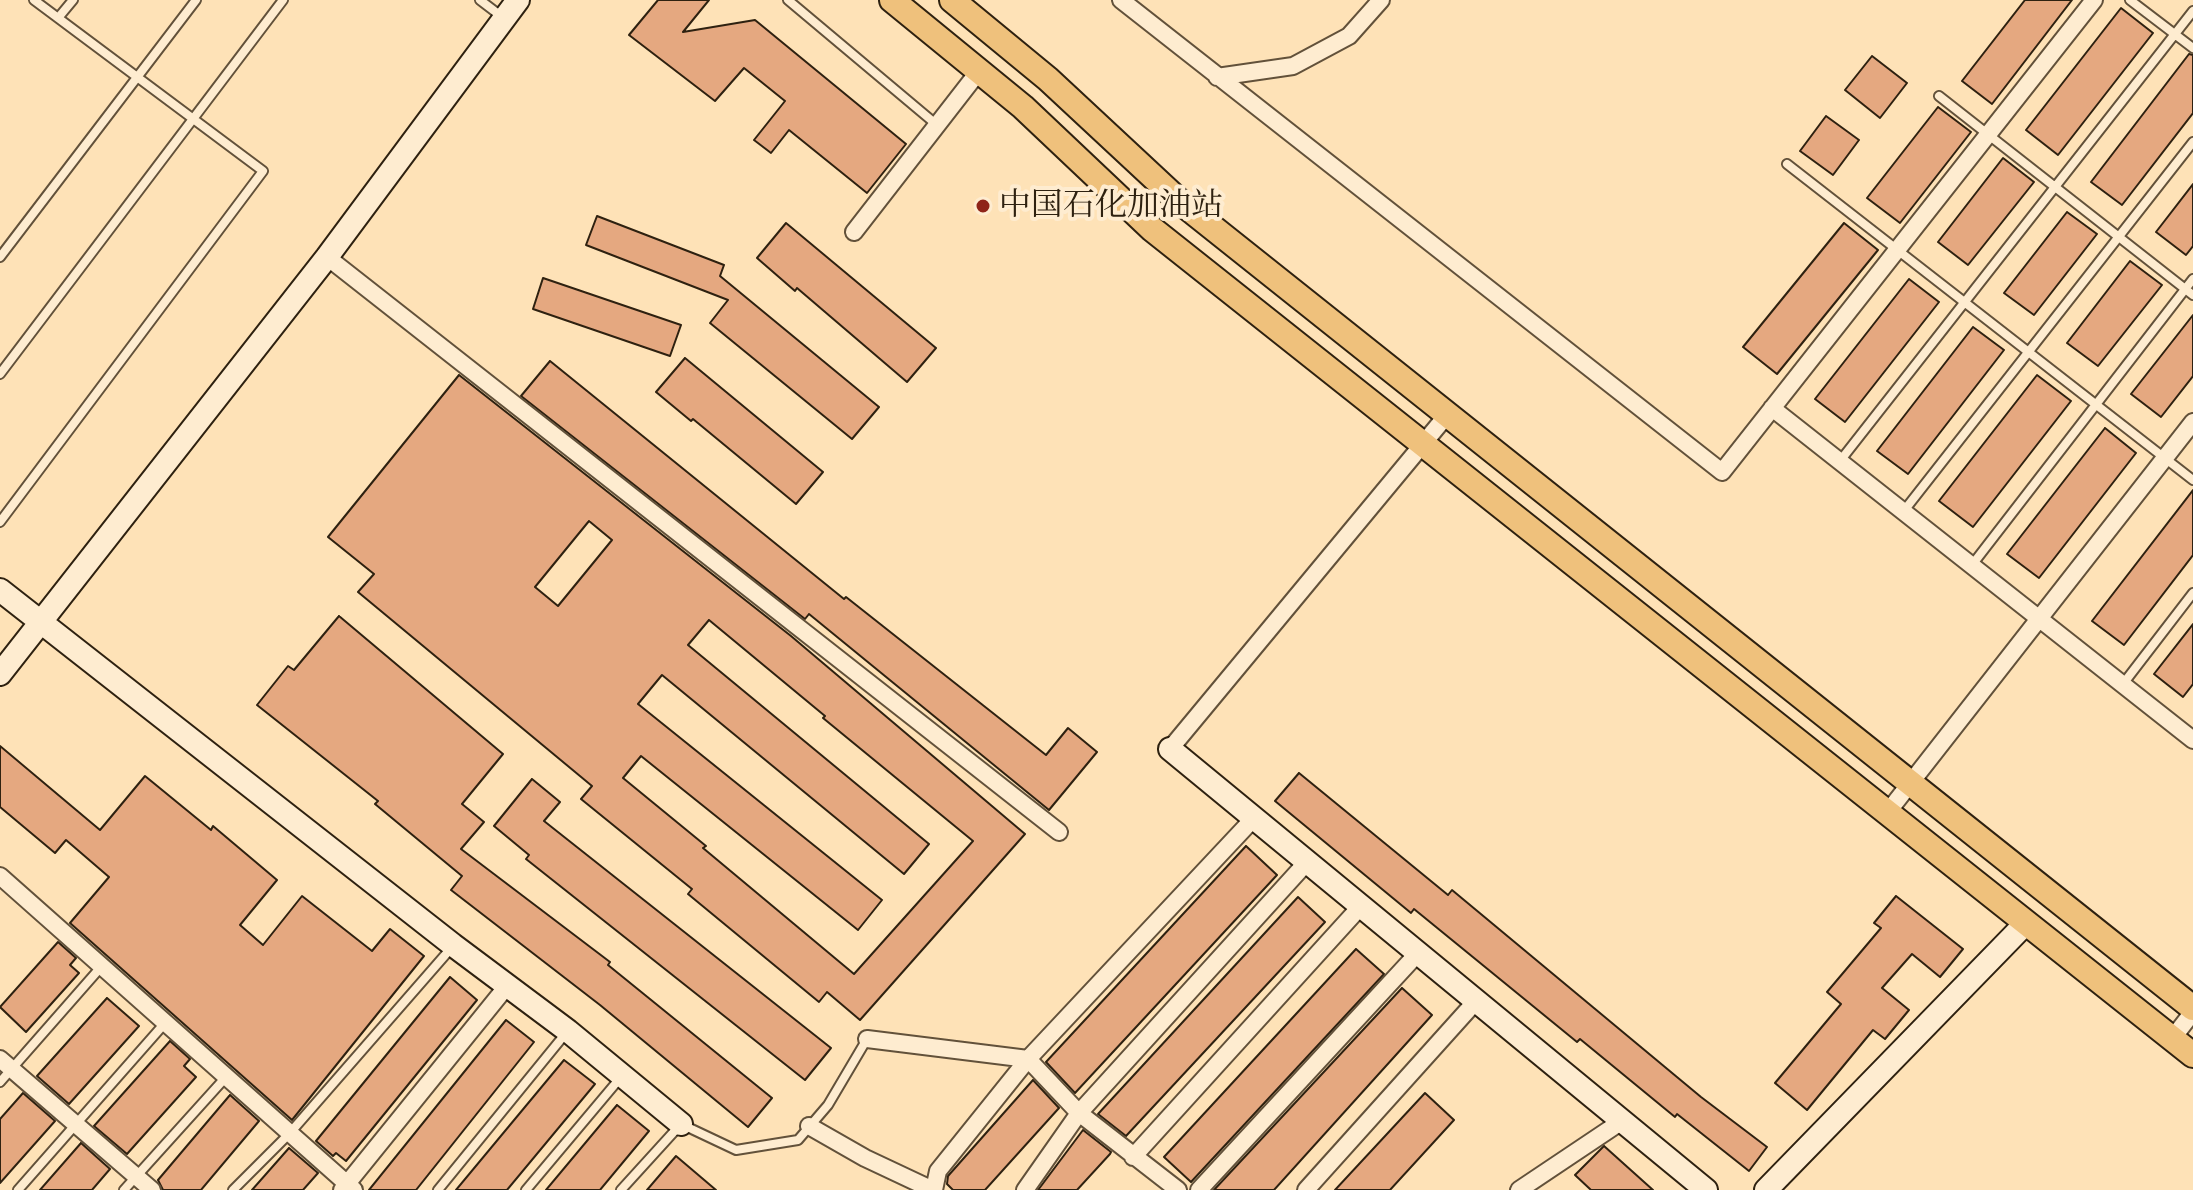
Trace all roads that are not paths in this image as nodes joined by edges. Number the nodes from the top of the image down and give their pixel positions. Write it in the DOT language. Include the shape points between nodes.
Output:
graph roads {
  1 [pos="34,0"];
  2 [pos="73,0"];
  3 [pos="196,0"];
  4 [pos="283,0"];
  5 [pos="480,0"];
  6 [pos="518,0"];
  7 [pos="788,0"];
  8 [pos="892,0"];
  9 [pos="952,0"];
  10 [pos="1121,0"];
  11 [pos="1381,0"];
  12 [pos="2094,0"];
  13 [pos="2130,0"];
  14 [pos="2193,11"];
  15 [pos="58,18"];
  16 [pos="504,19"];
  17 [pos="2174,34"];
  18 [pos="2193,48"];
  19 [pos="979,71"];
  20 [pos="137,77"];
  21 [pos="1217,77"];
  22 [pos="1939,96"];
  23 [pos="192,118"];
  24 [pos="937,125"];
  25 [pos="1988,135"];
  26 [pos="2193,142"];
  27 [pos="1787,164"];
  28 [pos="2055,187"];
  29 [pos="854,232"];
  30 [pos="2118,237"];
  31 [pos="1897,250"];
  32 [pos="0,257"];
  33 [pos="327,257"];
  34 [pos="2193,279"];
  35 [pos="2189,292"];
  36 [pos="1964,302"];
  37 [pos="2029,352"];
  38 [pos="0,374"];
  39 [pos="2097,406"];
  40 [pos="1772,408"];
  41 [pos="1447,415"];
  42 [pos="2193,422"];
  43 [pos="1422,443"];
  44 [pos="2164,458"];
  45 [pos="1840,461"];
  46 [pos="2193,480"];
  47 [pos="1903,512"];
  48 [pos="0,522"];
  49 [pos="1972,565"];
  50 [pos="0,590"];
  51 [pos="2193,593"];
  52 [pos="2039,618"];
  53 [pos="41,623"];
  54 [pos="0,674"];
  55 [pos="2122,684"];
  56 [pos="2191,734"];
  57 [pos="1170,749"];
  58 [pos="1910,783"];
  59 [pos="1887,813"];
  60 [pos="1254,818"];
  61 [pos="1059,832"];
  62 [pos="1307,862"];
  63 [pos="0,876"];
  64 [pos="1361,906"];
  65 [pos="2026,923"];
  66 [pos="453,945"];
  67 [pos="1418,953"];
  68 [pos="101,967"];
  69 [pos="507,986"];
  70 [pos="1476,1001"];
  71 [pos="2193,1010"];
  72 [pos="165,1023"];
  73 [pos="568,1031"];
  74 [pos="867,1039"];
  75 [pos="2172,1039"];
  76 [pos="2193,1055"];
  77 [pos="1028,1059"];
  78 [pos="6,1064"];
  79 [pos="227,1076"];
  80 [pos="621,1076"];
  81 [pos="0,1082"];
  82 [pos="1079,1113"];
  83 [pos="1622,1121"];
  84 [pos="681,1124"];
  85 [pos="76,1125"];
  86 [pos="809,1126"];
  87 [pos="289,1134"];
  88 [pos="1133,1157"];
  89 [pos="136,1177"];
  90 [pos="348,1188"];
  91 [pos="18,1190"];
  92 [pos="124,1190"];
  93 [pos="152,1190"];
  94 [pos="233,1190"];
  95 [pos="438,1190"];
  96 [pos="526,1190"];
  97 [pos="621,1190"];
  98 [pos="934,1190"];
  99 [pos="1025,1190"];
  100 [pos="1178,1190"];
  101 [pos="1199,1190"];
  102 [pos="1306,1190"];
  103 [pos="1519,1190"];
  104 [pos="1706,1190"];
  105 [pos="1766,1190"];
  1 -- 15 [label="lane"];
  2 -- 15 [label="lane"];
  3 -- 20 [label="lane"];
  4 -- 23 [label="lane"];
  5 -- 16 [label="lane"];
  6 -- 16 [label="street"];
  7 -- 24 [label="lane"];
  8 -- 19 [label="main road"];
  9 -- 41 [label="main road" via="1048,79 1178,200"];
  10 -- 21 [label="street"];
  11 -- 21 [label="street" via="1349,36 1293,66"];
  12 -- 25 [label="street"];
  13 -- 17 [label="lane"];
  14 -- 17 [label="lane"];
  15 -- 20 [label="lane"];
  16 -- 33 [label="street"];
  17 -- 18 [label="lane"];
  17 -- 28 [label="lane"];
  19 -- 24 [label="street"];
  19 -- 43 [label="main road" via="1152,229"];
  20 -- 23 [label="lane"];
  20 -- 32 [label="lane"];
  21 -- 40 [label="street" via="1722,472"];
  22 -- 25 [label="lane"];
  23 -- 38 [label="lane"];
  23 -- 48 [label="lane" via="263,171"];
  24 -- 29 [label="street"];
  25 -- 28 [label="lane"];
  25 -- 31 [label="street"];
  26 -- 30 [label="lane"];
  27 -- 31 [label="lane"];
  28 -- 30 [label="lane"];
  28 -- 36 [label="lane"];
  30 -- 35 [label="lane"];
  30 -- 37 [label="lane"];
  31 -- 36 [label="lane"];
  31 -- 40 [label="street"];
  33 -- 53 [label="street"];
  33 -- 61 [label="street"];
  34 -- 35 [label="lane"];
  35 -- 39 [label="lane"];
  36 -- 37 [label="lane"];
  36 -- 45 [label="lane"];
  37 -- 39 [label="lane"];
  37 -- 47 [label="lane"];
  39 -- 44 [label="lane"];
  39 -- 49 [label="lane"];
  40 -- 45 [label="street"];
  41 -- 43 [label="street"];
  41 -- 58 [label="main road"];
  42 -- 44 [label="street"];
  43 -- 57 [label="street"];
  43 -- 59 [label="main road"];
  44 -- 46 [label="lane"];
  44 -- 52 [label="street"];
  45 -- 47 [label="street"];
  47 -- 49 [label="street"];
  49 -- 52 [label="street"];
  50 -- 53 [label="street"];
  51 -- 55 [label="lane"];
  52 -- 55 [label="street"];
  52 -- 58 [label="street"];
  53 -- 54 [label="street"];
  53 -- 66 [label="street"];
  55 -- 56 [label="street"];
  57 -- 60 [label="street"];
  58 -- 59 [label="street"];
  58 -- 71 [label="main road"];
  59 -- 65 [label="main road"];
  60 -- 62 [label="street"];
  60 -- 77 [label="street"];
  62 -- 64 [label="street"];
  62 -- 82 [label="street"];
  63 -- 68 [label="street"];
  64 -- 67 [label="street"];
  64 -- 88 [label="street"];
  65 -- 75 [label="main road"];
  65 -- 105 [label="street"];
  66 -- 69 [label="street"];
  66 -- 87 [label="lane"];
  67 -- 70 [label="street"];
  67 -- 101 [label="street"];
  68 -- 72 [label="street"];
  68 -- 78 [label="lane"];
  69 -- 73 [label="street"];
  69 -- 90 [label="street"];
  70 -- 83 [label="street"];
  70 -- 102 [label="street"];
  71 -- 75 [label="street"];
  72 -- 79 [label="street"];
  72 -- 85 [label="lane"];
  73 -- 80 [label="street"];
  73 -- 95 [label="lane"];
  74 -- 77 [label="street"];
  74 -- 86 [label="lane" via="828,1105"];
  75 -- 76 [label="main road"];
  77 -- 82 [label="street"];
  77 -- 98 [label="street" via="938,1171"];
  78 -- 81 [label="lane"];
  78 -- 85 [label="street"];
  79 -- 87 [label="street"];
  79 -- 89 [label="lane"];
  80 -- 84 [label="street"];
  80 -- 96 [label="lane"];
  82 -- 88 [label="street"];
  82 -- 99 [label="street"];
  83 -- 103 [label="street"];
  83 -- 104 [label="street"];
  84 -- 86 [label="lane" via="736,1150 798,1140"];
  84 -- 97 [label="lane"];
  85 -- 89 [label="street"];
  85 -- 91 [label="lane"];
  86 -- 98 [label="street"];
  87 -- 90 [label="street"];
  87 -- 94 [label="lane"];
  88 -- 100 [label="street"];
  89 -- 92 [label="lane"];
  89 -- 93 [label="street"];
}
